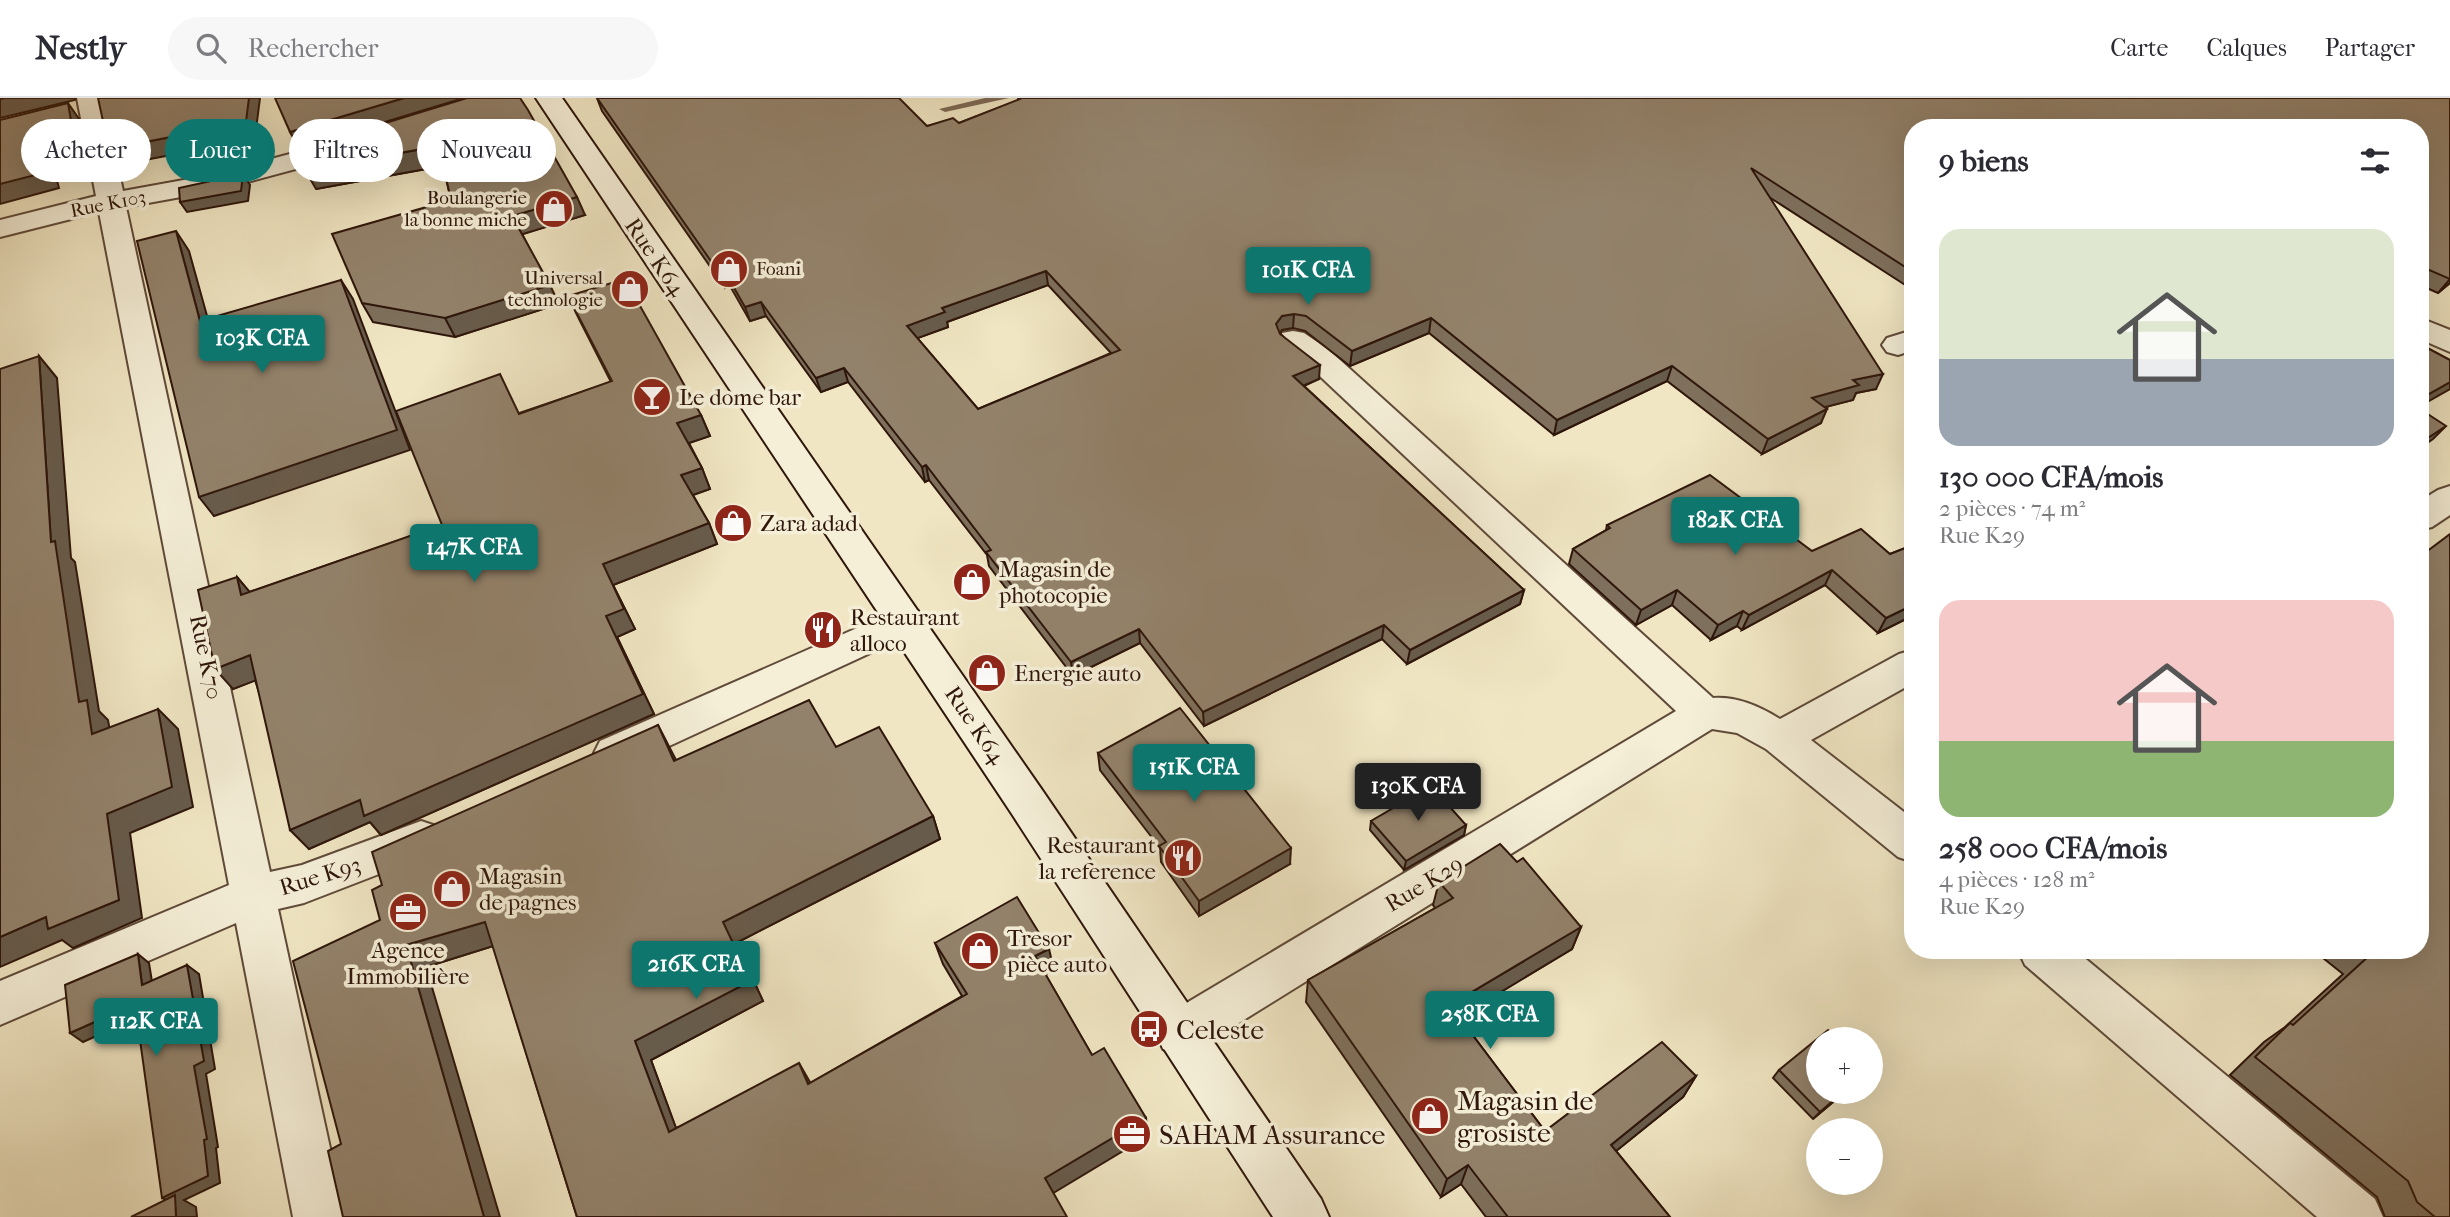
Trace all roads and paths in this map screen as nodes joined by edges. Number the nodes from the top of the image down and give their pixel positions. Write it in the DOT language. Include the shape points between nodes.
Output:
graph roads {
  1 [pos="549,98"];
  2 [pos="82,105"];
  3 [pos="289,162"];
  4 [pos="112,200"];
  5 [pos="0,229"];
  6 [pos="2429,332"];
  7 [pos="1293,340"];
  8 [pos="2450,342"];
  9 [pos="2450,498"];
  10 [pos="2429,512"];
  11 [pos="905,621"];
  12 [pos="1904,669"];
  13 [pos="1704,714"];
  14 [pos="1780,738"];
  15 [pos="580,768"];
  16 [pos="457,824"];
  17 [pos="1904,837"];
  18 [pos="254,895"];
  19 [pos="2052,959"];
  20 [pos="0,1003"];
  21 [pos="1180,1032"];
  22 [pos="319,1217"];
  23 [pos="1303,1217"];
  24 [pos="2357,1217"];
  1 -- 11 [label="street, Rue K64"];
  2 -- 4 [label="street, Rue K70"];
  3 -- 4 [label="street, Rue K103" via="214,183"];
  4 -- 5 [label="street, Rue K103"];
  4 -- 18 [label="street, Rue K70"];
  6 -- 8 [label="street"];
  7 -- 13 [label="street" via="1318,356"];
  9 -- 10 [label="street"];
  11 -- 15 [label="street"];
  11 -- 21 [label="street, Rue K64"];
  12 -- 14 [label="street"];
  13 -- 14 [label="street" via="1723,713 1749,720"];
  13 -- 21 [label="street, Rue K29"];
  14 -- 17 [label="street"];
  16 -- 18 [label="street, Rue K93" via="373,860 304,884"];
  18 -- 20 [label="street, Rue K93"];
  18 -- 22 [label="street, Rue K70"];
  19 -- 24 [label="street"];
  21 -- 23 [label="street, Rue K64"];
}
